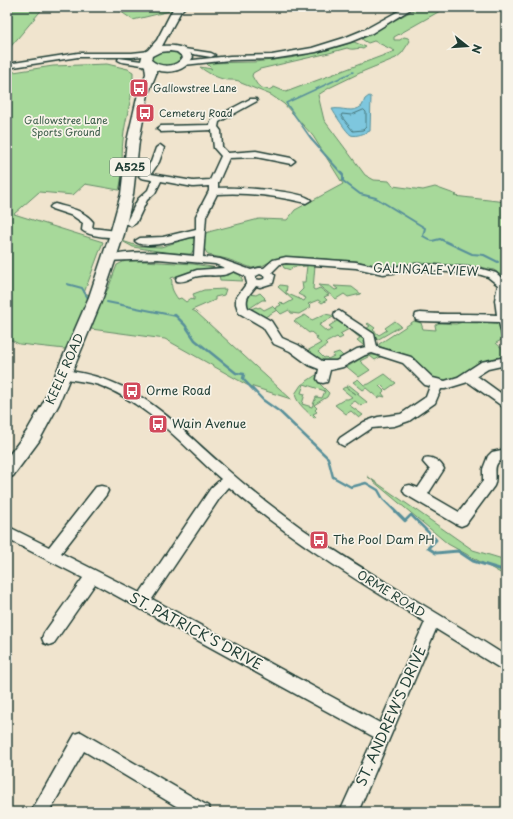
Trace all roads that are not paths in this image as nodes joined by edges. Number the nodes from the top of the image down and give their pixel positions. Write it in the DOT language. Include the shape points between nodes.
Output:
graph roads {
  1 [pos="180,7"];
  2 [pos="411,7"];
  3 [pos="180,50"];
  4 [pos="151,52"];
  5 [pos="69,58"];
  6 [pos="230,58"];
  7 [pos="183,64"];
  8 [pos="150,65"];
  9 [pos="7,66"];
  10 [pos="146,88"];
  11 [pos="253,101"];
  12 [pos="214,127"];
  13 [pos="161,129"];
  14 [pos="160,148"];
  15 [pos="226,156"];
  16 [pos="291,161"];
  17 [pos="158,178"];
  18 [pos="213,187"];
  19 [pos="306,200"];
  20 [pos="73,201"];
  21 [pos="55,207"];
  22 [pos="66,209"];
  23 [pos="131,223"];
  24 [pos="201,231"];
  25 [pos="145,243"];
  26 [pos="113,246"];
  27 [pos="198,260"];
  28 [pos="234,266"];
  29 [pos="252,278"];
  30 [pos="181,279"];
  31 [pos="347,317"];
  32 [pos="503,319"];
  33 [pos="426,320"];
  34 [pos="506,332"];
  35 [pos="372,349"];
  36 [pos="506,361"];
  37 [pos="324,366"];
  38 [pos="64,374"];
  39 [pos="468,376"];
  40 [pos="323,378"];
  41 [pos="437,384"];
  42 [pos="506,403"];
  43 [pos="344,441"];
  44 [pos="506,454"];
  45 [pos="429,462"];
  46 [pos="7,471"];
  47 [pos="229,479"];
  48 [pos="101,491"];
  49 [pos="7,532"];
  50 [pos="51,555"];
  51 [pos="92,577"];
  52 [pos="142,601"];
  53 [pos="433,620"];
  54 [pos="49,638"];
  55 [pos="506,665"];
  56 [pos="383,733"];
  57 [pos="40,812"];
  58 [pos="202,812"];
  59 [pos="349,812"];
  1 -- 3 [label="main road" via="172,38"];
  1 -- 4 [label="main road" via="161,41"];
  2 -- 6 [label="street" via="369,31 330,46 272,57"];
  3 -- 4 [label="main road" via="166,48"];
  3 -- 6 [label="street"];
  3 -- 7 [label="main road" via="187,55"];
  4 -- 5 [label="street" via="132,55 78,55"];
  4 -- 8 [label="main road, KEELE ROAD" via="145,59"];
  5 -- 8 [label="street" via="121,60"];
  5 -- 9 [label="street"];
  6 -- 7 [label="street"];
  7 -- 8 [label="main road" via="166,68"];
  7 -- 10 [label="main road"];
  8 -- 10 [label="main road, KEELE ROAD / A525" via="151,74"];
  10 -- 26 [label="main road, KEELE ROAD / A525" via="133,140 127,194"];
  11 -- 12 [label="street" via="215,122"];
  12 -- 13 [label="street"];
  12 -- 15 [label="street" via="217,131 218,148"];
  14 -- 17 [label="street" via="155,162 145,176"];
  15 -- 16 [label="street" via="277,153"];
  15 -- 18 [label="street"];
  17 -- 18 [label="street"];
  17 -- 23 [label="street" via="152,191 143,199"];
  18 -- 19 [label="street" via="274,198 297,197"];
  18 -- 24 [label="street" via="202,216"];
  20 -- 22 [label="street"];
  21 -- 22 [label="street"];
  22 -- 26 [label="street" via="83,217 88,222 87,230 96,233"];
  24 -- 25 [label="street" via="171,240"];
  24 -- 27 [label="street"];
  26 -- 27 [label="street" via="131,256"];
  26 -- 38 [label="main road, KEELE ROAD / A525" via="96,297"];
  27 -- 28 [label="street"];
  28 -- 29 [label="street"];
  28 -- 30 [label="street" via="225,272 195,274"];
  29 -- 32 [label="street, GALINGALE VIEW" via="260,284 269,281 270,275 266,272 277,262 286,260 356,265 383,271 418,267 479,271 492,275 501,282"];
  29 -- 37 [label="street" via="241,298 243,310 267,324 278,341"];
  31 -- 35 [label="street" via="371,338"];
  32 -- 33 [label="street" via="470,316"];
  32 -- 34 [label="street, GALINGALE VIEW"];
  35 -- 37 [label="street" via="339,364"];
  35 -- 41 [label="street" via="407,360 423,378"];
  36 -- 39 [label="street" via="485,365"];
  37 -- 40 [label="street"];
  38 -- 46 [label="main road, KEELE ROAD / A525" via="33,436"];
  38 -- 47 [label="street, ORME ROAD" via="108,384 134,398"];
  39 -- 41 [label="street" via="453,384"];
  39 -- 42 [label="street"];
  41 -- 43 [label="street" via="431,400 405,418 368,425"];
  44 -- 45 [label="street" via="489,458 489,482 459,523 415,493 438,469"];
  47 -- 52 [label="street" via="216,492"];
  47 -- 53 [label="street, ORME ROAD" via="321,550"];
  48 -- 50 [label="street"];
  49 -- 50 [label="street, ST. PATRICK'S DRIVE"];
  50 -- 51 [label="street, ST. PATRICK'S DRIVE"];
  51 -- 52 [label="street, ST. PATRICK'S DRIVE"];
  51 -- 54 [label="street"];
  52 -- 56 [label="street, ST. PATRICK'S DRIVE"];
  53 -- 55 [label="street, ORME ROAD"];
  53 -- 56 [label="street, ST. ANDREW'S DRIVE"];
  56 -- 59 [label="street, ST. ANDREW'S DRIVE"];
  57 -- 58 [label="street" via="81,740"];
}
